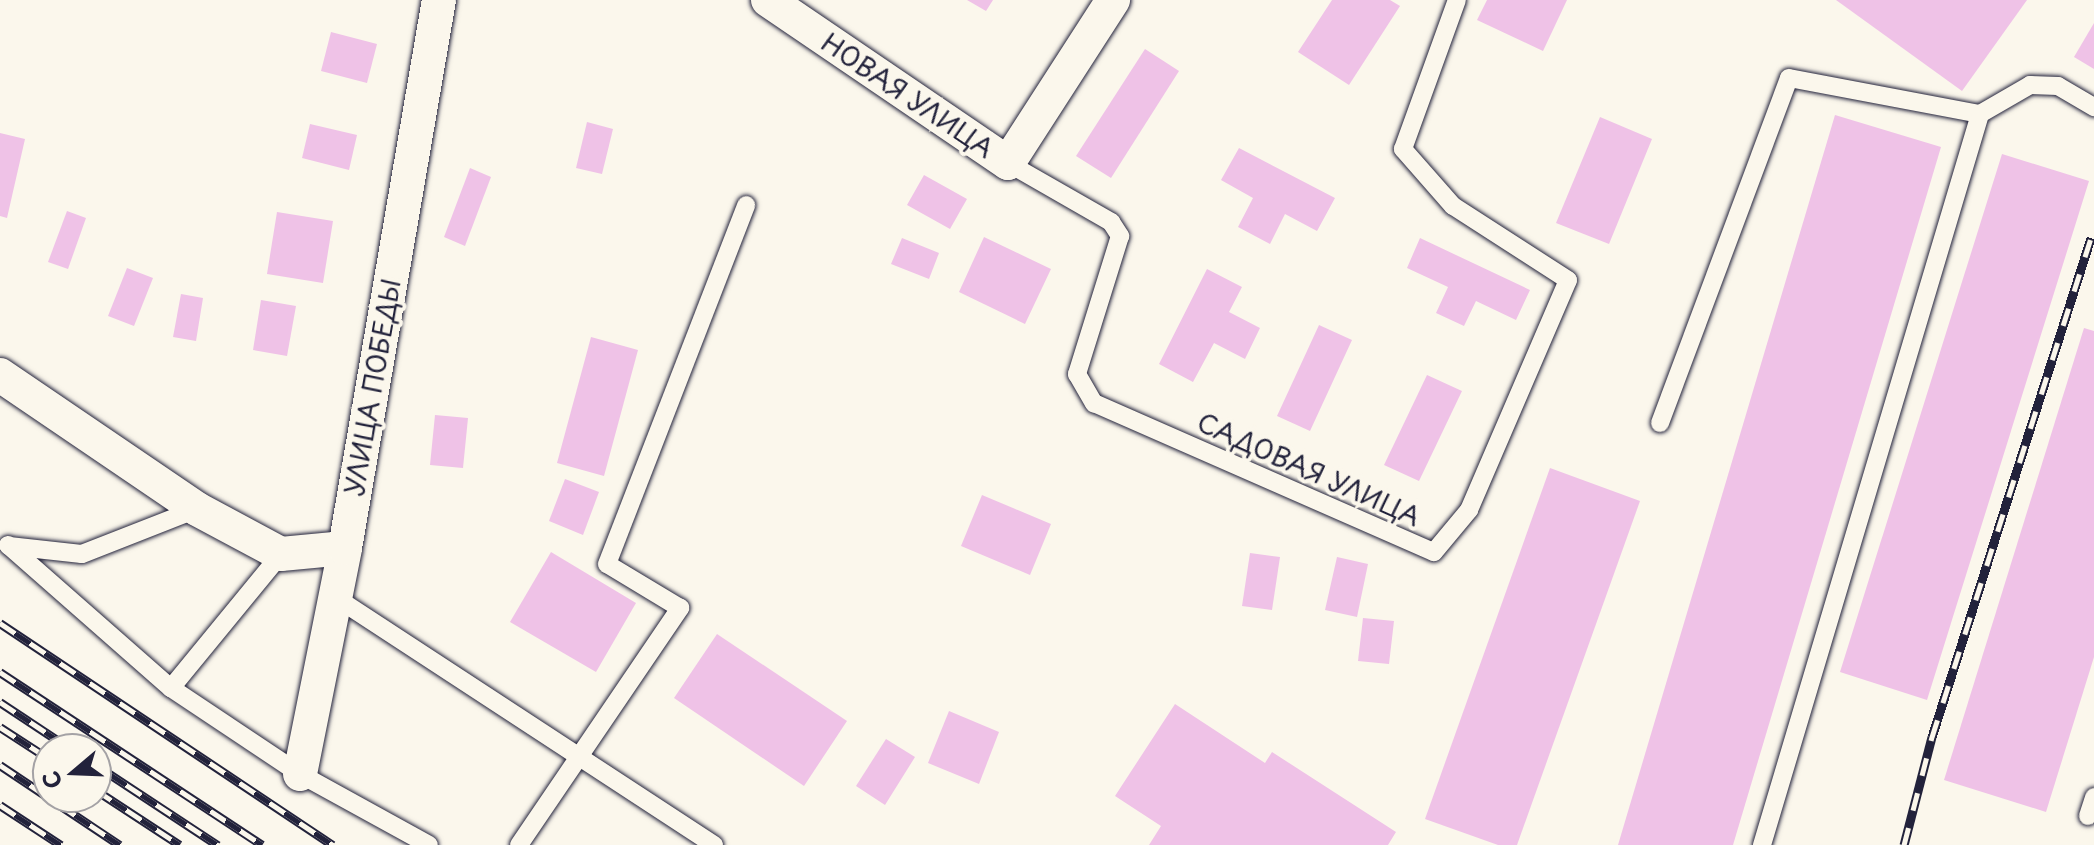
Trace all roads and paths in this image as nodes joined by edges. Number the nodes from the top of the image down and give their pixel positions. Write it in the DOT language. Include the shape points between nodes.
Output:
graph roads {
  1 [pos="439,0"];
  2 [pos="768,0"];
  3 [pos="1113,0"];
  4 [pos="1457,0"];
  5 [pos="2094,107"];
  6 [pos="1980,114"];
  7 [pos="1008,163"];
  8 [pos="746,205"];
  9 [pos="0,375"];
  10 [pos="1660,423"];
  11 [pos="197,509"];
  12 [pos="4,544"];
  13 [pos="345,548"];
  14 [pos="281,554"];
  15 [pos="335,597"];
  16 [pos="171,688"];
  17 [pos="581,756"];
  18 [pos="300,774"];
  19 [pos="2094,797"];
  20 [pos="2088,816"];
  21 [pos="429,845"];
  22 [pos="519,845"];
  23 [pos="714,845"];
  24 [pos="1762,845"];
  1 -- 13 [label="street, УЛИЦА ПОБЕДЫ"];
  2 -- 7 [label="street, НОВАЯ УЛИЦА"];
  3 -- 7 [label="street"];
  4 -- 7 [label="lane, САДОВАЯ УЛИЦА" via="1403,149 1453,206 1568,280 1469,510 1434,552 1094,403 1077,374 1120,236 1111,222"];
  5 -- 6 [label="lane" via="2058,86 2030,85"];
  6 -- 10 [label="lane" via="1789,78"];
  6 -- 24 [label="lane"];
  8 -- 17 [label="lane" via="607,564 680,608"];
  9 -- 11 [label="street"];
  11 -- 12 [label="lane" via="82,554"];
  11 -- 14 [label="street"];
  12 -- 16 [label="lane"];
  13 -- 14 [label="street"];
  13 -- 15 [label="street, УЛИЦА ПОБЕДЫ"];
  14 -- 16 [label="lane"];
  15 -- 17 [label="lane"];
  15 -- 18 [label="street, УЛИЦА ПОБЕДЫ"];
  16 -- 18 [label="lane"];
  17 -- 22 [label="lane"];
  17 -- 23 [label="lane"];
  18 -- 21 [label="lane"];
  19 -- 20 [label="lane"];
}
